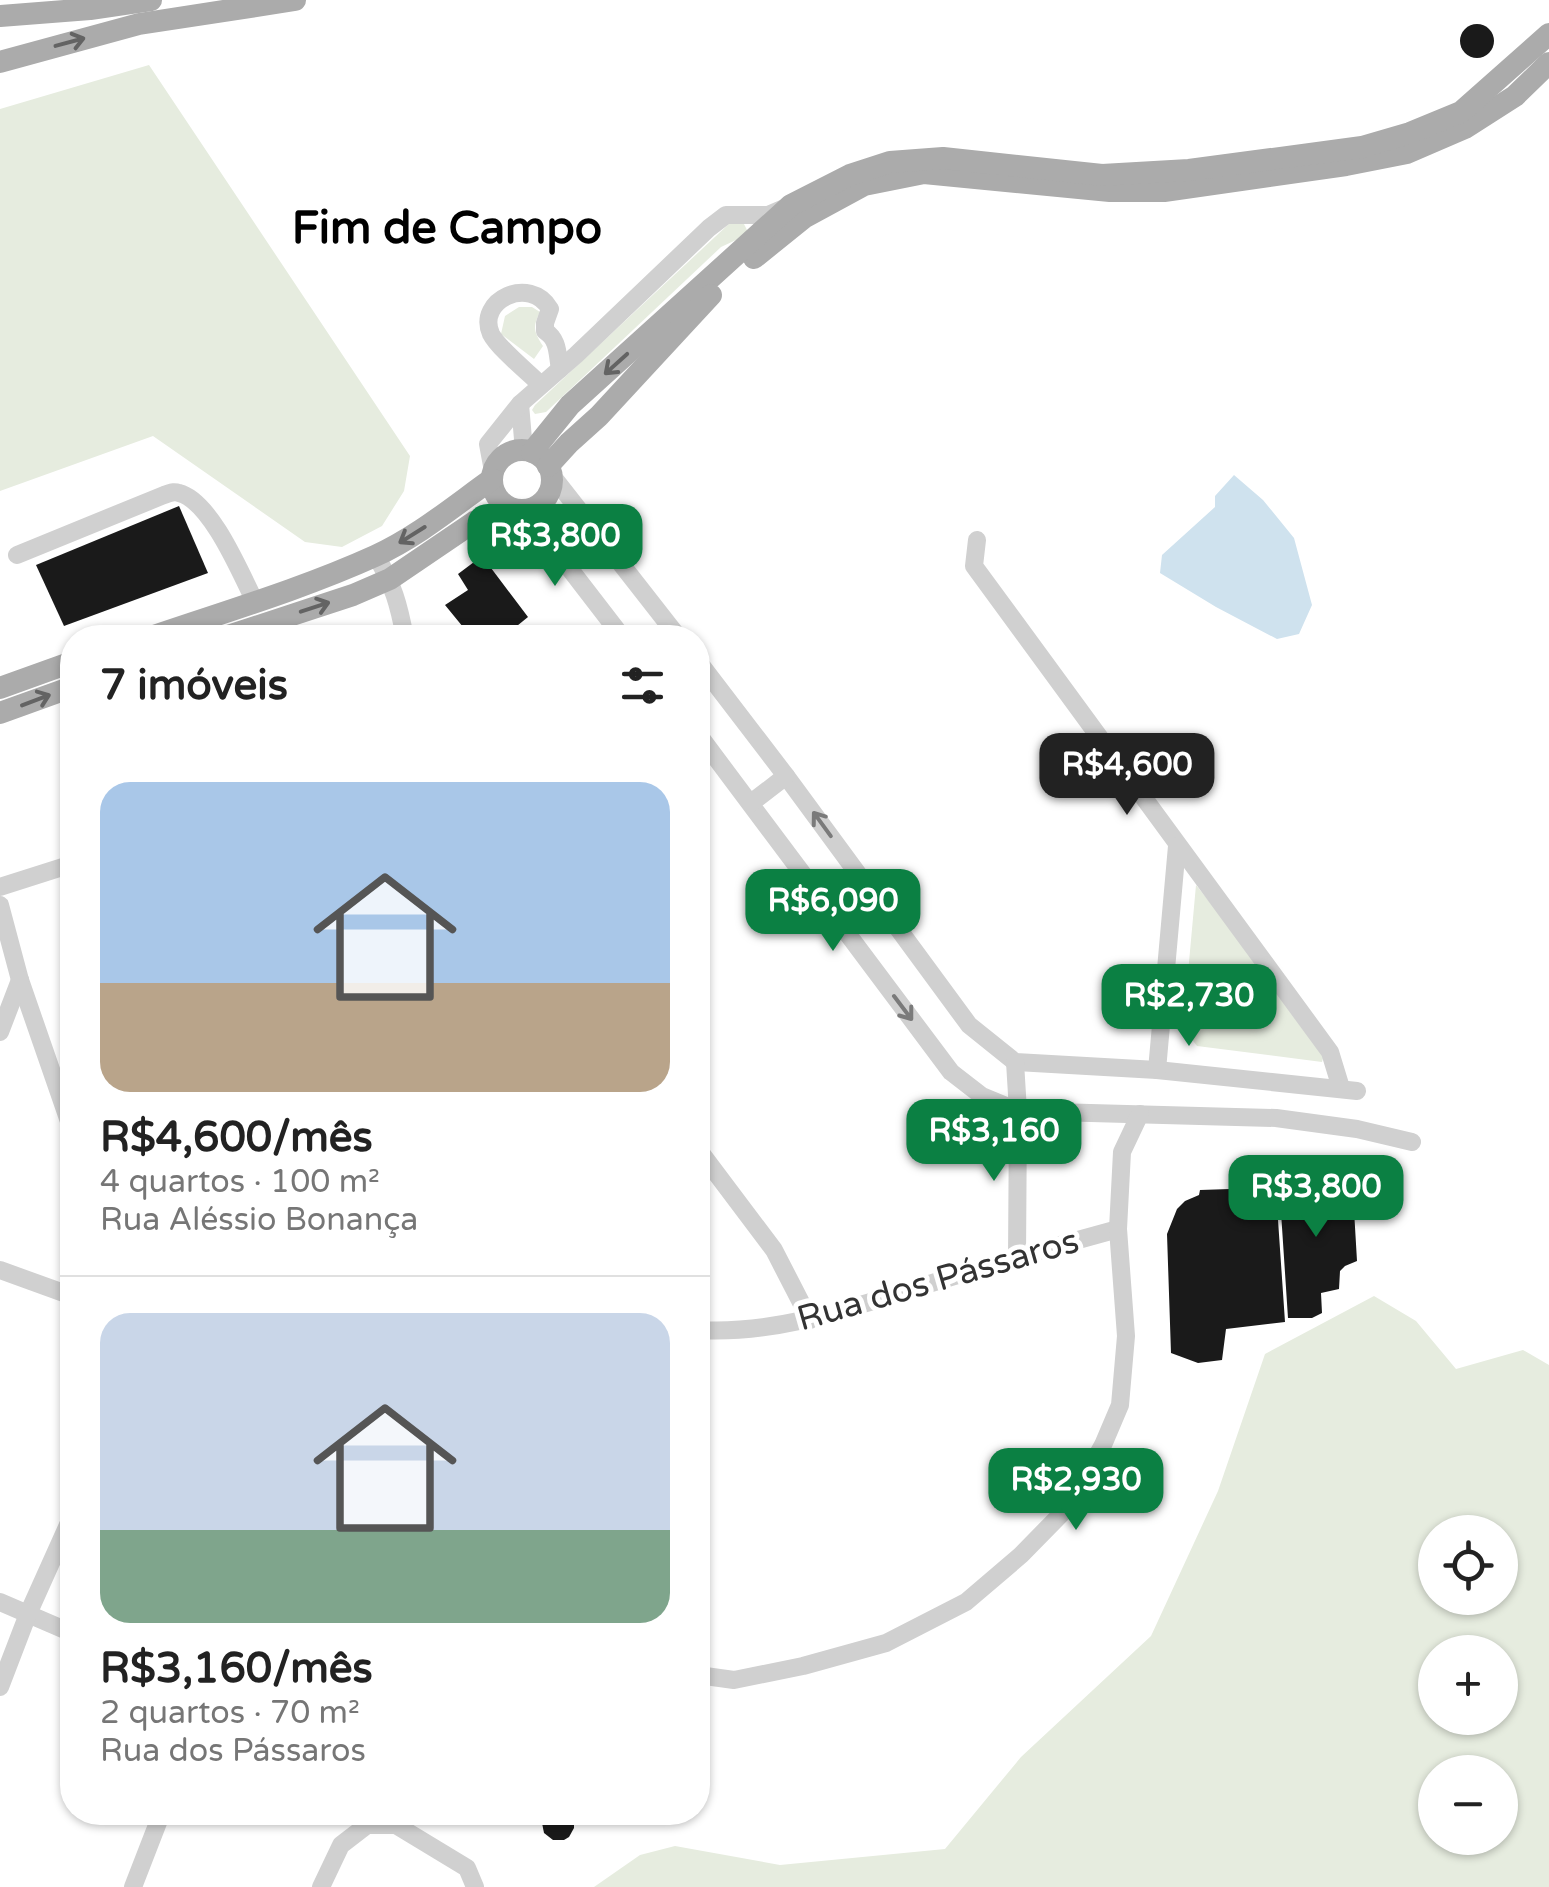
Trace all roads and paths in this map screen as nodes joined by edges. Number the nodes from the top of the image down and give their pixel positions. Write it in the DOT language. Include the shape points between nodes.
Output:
graph roads {
  1 [pos="24,0"];
  2 [pos="151,0"];
  3 [pos="295,0"];
  4 [pos="0,14"];
  5 [pos="1549,34"];
  6 [pos="0,62"];
  7 [pos="1549,63"];
  8 [pos="791,205"];
  9 [pos="560,369"];
  10 [pos="542,385"];
  11 [pos="520,404"];
  12 [pos="539,460"];
  13 [pos="492,475"];
  14 [pos="515,509"];
  15 [pos="978,540"];
  16 [pos="17,555"];
  17 [pos="376,556"];
  18 [pos="390,579"];
  19 [pos="254,602"];
  20 [pos="186,625"];
  21 [pos="263,625"];
  22 [pos="402,625"];
  23 [pos="613,625"];
  24 [pos="669,625"];
  25 [pos="60,666"];
  26 [pos="710,678"];
  27 [pos="0,688"];
  28 [pos="60,691"];
  29 [pos="0,713"];
  30 [pos="710,750"];
  31 [pos="786,776"];
  32 [pos="751,804"];
  33 [pos="1177,846"];
  34 [pos="60,868"];
  35 [pos="0,886"];
  36 [pos="0,905"];
  37 [pos="20,980"];
  38 [pos="0,1032"];
  39 [pos="1014,1062"];
  40 [pos="1157,1070"];
  41 [pos="60,1095"];
  42 [pos="1018,1111"];
  43 [pos="1140,1114"];
  44 [pos="1412,1142"];
  45 [pos="710,1165"];
  46 [pos="1118,1229"];
  47 [pos="1017,1257"];
  48 [pos="0,1270"];
  49 [pos="60,1292"];
  50 [pos="810,1320"];
  51 [pos="710,1331"];
  52 [pos="60,1543"];
  53 [pos="0,1602"];
  54 [pos="28,1614"];
  55 [pos="60,1628"];
  56 [pos="710,1677"];
  57 [pos="0,1686"];
  58 [pos="157,1825"];
  59 [pos="133,1887"];
  60 [pos="321,1887"];
  61 [pos="475,1887"];
  1 -- 4 [label="street"];
  2 -- 4 [label="main road"];
  6 -- 3 [label="main road, one-way" via="139,24"];
  5 -- 8 [label="main road" via="1461,112 1362,147 1102,175 943,158 890,162"];
  7 -- 12 [label="main road" via="1515,96 1465,128 1408,153 1346,165 1164,190 924,173 864,186 805,217 724,281 599,416"];
  8 -- 9 [label="street" via="768,215 726,215"];
  8 -- 12 [label="main road, one-way" via="570,405"];
  9 -- 10 [label="street"];
  9 -- 10 [label="street" via="557,343 546,331 548,303 511,292 493,311 490,332"];
  10 -- 11 [label="street"];
  11 -- 12 [label="street"];
  11 -- 13 [label="street" via="488,444"];
  12 -- 13 [label="main road" via="516,451"];
  12 -- 14 [label="main road" via="550,489 542,503"];
  12 -- 24 [label="street"];
  13 -- 14 [label="main road" via="498,498"];
  13 -- 17 [label="main road, one-way" via="438,519"];
  14 -- 18 [label="main road" via="474,522"];
  14 -- 23 [label="street" via="536,525"];
  15 -- 33 [label="street" via="974,566"];
  16 -- 19 [label="street" via="177,492 206,513"];
  17 -- 18 [label="street"];
  17 -- 19 [label="main road"];
  21 -- 18 [label="main road, one-way"];
  18 -- 22 [label="street"];
  19 -- 20 [label="main road"];
  25 -- 27 [label="main road"];
  26 -- 31 [label="street"];
  29 -- 28 [label="main road, one-way"];
  30 -- 32 [label="street"];
  31 -- 32 [label="street"];
  39 -- 31 [label="street, one-way" via="969,1024"];
  32 -- 42 [label="street, one-way" via="951,1072 982,1096"];
  33 -- 40 [label="street"];
  33 -- 40 [label="street" via="1330,1052 1350,1089"];
  34 -- 35 [label="street"];
  36 -- 37 [label="street"];
  37 -- 38 [label="street"];
  37 -- 41 [label="street"];
  39 -- 40 [label="street"];
  39 -- 42 [label="street"];
  42 -- 43 [label="street"];
  42 -- 47 [label="street"];
  43 -- 44 [label="street" via="1276,1118"];
  43 -- 46 [label="street" via="1122,1152"];
  45 -- 50 [label="street" via="774,1250"];
  46 -- 47 [label="street, Rua dos Pássaros"];
  46 -- 56 [label="street" via="1126,1336 1120,1405 1070,1506 966,1602 886,1642 734,1680"];
  47 -- 50 [label="street, Rua dos Pássaros"];
  48 -- 49 [label="street"];
  50 -- 51 [label="street, Rua dos Pássaros"];
  52 -- 54 [label="street"];
  53 -- 54 [label="street"];
  54 -- 55 [label="street"];
  54 -- 57 [label="street"];
  58 -- 59 [label="street"];
  60 -- 61 [label="street" via="341,1845 367,1826 396,1825 468,1868"];
}
